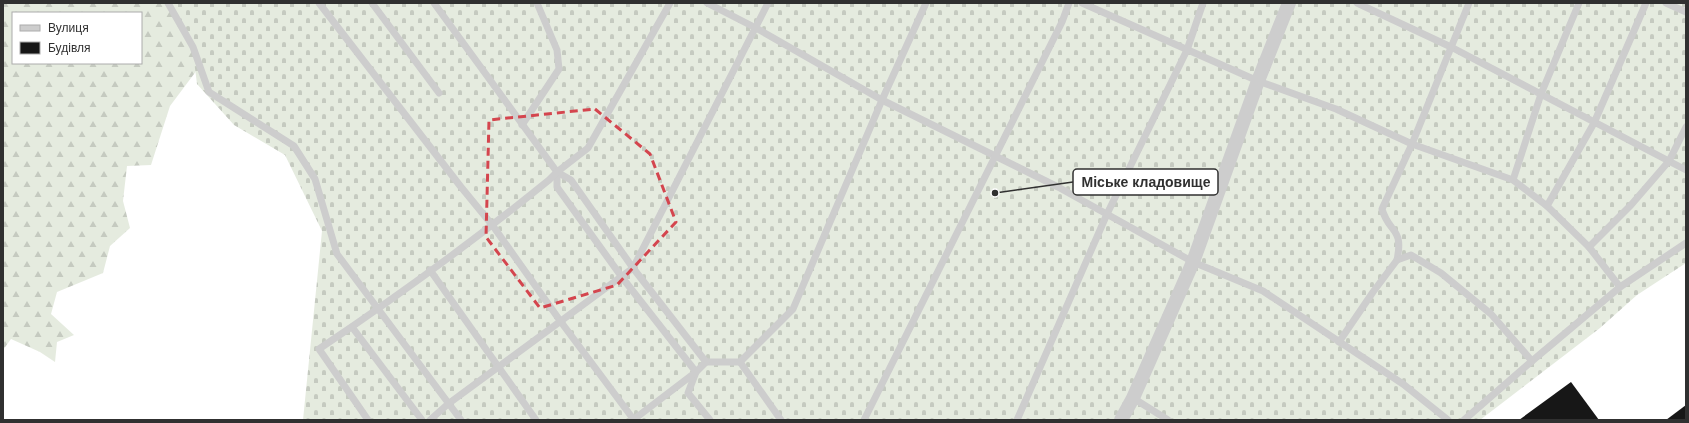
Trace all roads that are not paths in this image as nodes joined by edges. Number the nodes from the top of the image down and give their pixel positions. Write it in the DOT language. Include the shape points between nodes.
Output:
graph roads {
  1 [pos="168,3"];
  2 [pos="319,3"];
  3 [pos="372,3"];
  4 [pos="434,3"];
  5 [pos="537,3"];
  6 [pos="670,3"];
  7 [pos="707,3"];
  8 [pos="768,3"];
  9 [pos="926,3"];
  10 [pos="1069,3"];
  11 [pos="1082,3"];
  12 [pos="1203,3"];
  13 [pos="1289,3"];
  14 [pos="1357,3"];
  15 [pos="1469,3"];
  16 [pos="1579,3"];
  17 [pos="1646,3"];
  18 [pos="1666,3"];
  19 [pos="1686,12"];
  20 [pos="756,28"];
  21 [pos="1451,47"];
  22 [pos="1187,50"];
  23 [pos="1258,81"];
  24 [pos="439,93"];
  25 [pos="1541,94"];
  26 [pos="882,100"];
  27 [pos="1594,123"];
  28 [pos="522,125"];
  29 [pos="1686,127"];
  30 [pos="1412,144"];
  31 [pos="995,156"];
  32 [pos="1669,161"];
  33 [pos="1686,170"];
  34 [pos="557,172"];
  35 [pos="1514,180"];
  36 [pos="1547,206"];
  37 [pos="1107,214"];
  38 [pos="493,226"];
  39 [pos="1686,243"];
  40 [pos="1589,247"];
  41 [pos="1397,260"];
  42 [pos="1193,262"];
  43 [pos="633,268"];
  44 [pos="430,270"];
  45 [pos="621,276"];
  46 [pos="1620,287"];
  47 [pos="378,309"];
  48 [pos="561,322"];
  49 [pos="352,327"];
  50 [pos="1339,342"];
  51 [pos="1532,361"];
  52 [pos="706,362"];
  53 [pos="740,362"];
  54 [pos="498,368"];
  55 [pos="696,372"];
  56 [pos="1133,398"];
  57 [pos="448,404"];
  58 [pos="368,420"];
  59 [pos="422,420"];
  60 [pos="430,420"];
  61 [pos="460,420"];
  62 [pos="536,420"];
  63 [pos="634,420"];
  64 [pos="710,420"];
  65 [pos="781,420"];
  66 [pos="864,420"];
  67 [pos="1017,420"];
  68 [pos="1121,420"];
  69 [pos="1168,420"];
  70 [pos="1448,420"];
  71 [pos="1464,420"];
  1 -- 47 [label="lane" via="193,47 209,92 294,146 315,179 337,254"];
  2 -- 38 [label="lane"];
  3 -- 24 [label="lane"];
  4 -- 28 [label="lane"];
  5 -- 28 [label="lane" via="557,50 559,69"];
  6 -- 34 [label="lane" via="588,148"];
  7 -- 20 [label="lane"];
  8 -- 20 [label="lane"];
  9 -- 26 [label="lane"];
  10 -- 31 [label="lane"];
  11 -- 22 [label="lane"];
  12 -- 22 [label="lane"];
  13 -- 23 [label="street"];
  14 -- 21 [label="lane"];
  15 -- 21 [label="lane"];
  16 -- 25 [label="lane"];
  17 -- 27 [label="lane"];
  18 -- 19 [label="lane"];
  20 -- 26 [label="lane"];
  20 -- 43 [label="lane"];
  21 -- 25 [label="lane"];
  21 -- 30 [label="lane"];
  22 -- 23 [label="lane"];
  22 -- 37 [label="lane"];
  23 -- 30 [label="lane" via="1336,109"];
  23 -- 42 [label="street"];
  25 -- 27 [label="lane"];
  25 -- 35 [label="lane"];
  26 -- 31 [label="lane"];
  26 -- 53 [label="lane" via="793,309"];
  27 -- 32 [label="lane"];
  27 -- 36 [label="lane"];
  28 -- 34 [label="lane"];
  29 -- 32 [label="lane"];
  30 -- 35 [label="lane"];
  30 -- 41 [label="lane" via="1382,209 1384,217 1398,235"];
  31 -- 37 [label="lane"];
  31 -- 66 [label="lane"];
  32 -- 33 [label="lane"];
  32 -- 40 [label="lane" via="1631,205"];
  34 -- 38 [label="lane"];
  34 -- 43 [label="lane" via="571,180"];
  34 -- 45 [label="lane" via="557,187"];
  35 -- 36 [label="lane"];
  36 -- 40 [label="lane"];
  37 -- 42 [label="lane"];
  37 -- 67 [label="lane"];
  38 -- 44 [label="lane"];
  38 -- 48 [label="lane"];
  39 -- 46 [label="lane"];
  40 -- 46 [label="lane"];
  41 -- 50 [label="lane"];
  41 -- 51 [label="lane" via="1411,255 1441,272 1491,314"];
  42 -- 50 [label="lane" via="1263,291"];
  42 -- 56 [label="street"];
  43 -- 45 [label="lane"];
  43 -- 52 [label="lane"];
  44 -- 47 [label="lane"];
  44 -- 54 [label="lane"];
  45 -- 48 [label="lane"];
  45 -- 55 [label="lane"];
  46 -- 51 [label="lane"];
  47 -- 49 [label="lane"];
  47 -- 57 [label="lane"];
  48 -- 54 [label="lane"];
  48 -- 63 [label="lane"];
  49 -- 58 [label="lane" via="319,349"];
  49 -- 59 [label="lane"];
  50 -- 70 [label="lane" via="1403,384"];
  51 -- 71 [label="lane"];
  52 -- 53 [label="lane"];
  52 -- 55 [label="lane"];
  53 -- 65 [label="lane"];
  54 -- 57 [label="lane"];
  54 -- 62 [label="lane"];
  55 -- 63 [label="lane"];
  55 -- 64 [label="lane" via="688,393"];
  56 -- 68 [label="street"];
  56 -- 69 [label="lane"];
  57 -- 60 [label="lane"];
  57 -- 61 [label="lane"];
}
